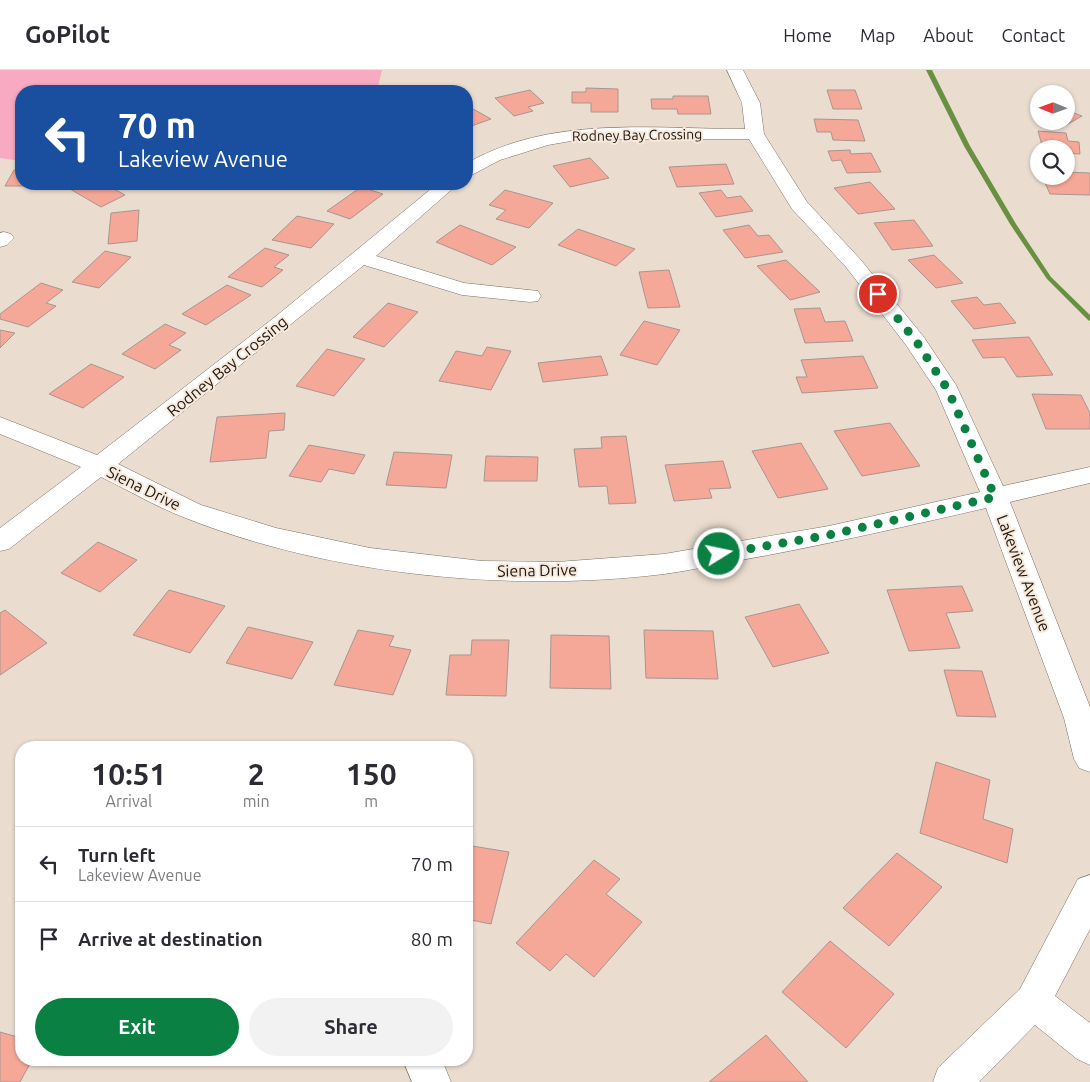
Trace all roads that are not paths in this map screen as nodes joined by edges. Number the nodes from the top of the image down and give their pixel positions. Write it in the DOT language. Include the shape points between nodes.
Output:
graph roads {
  1 [pos="735,70"];
  2 [pos="755,134"];
  3 [pos="473,168"];
  4 [pos="441,190"];
  5 [pos="362,258"];
  6 [pos="530,296"];
  7 [pos="0,425"];
  8 [pos="100,466"];
  9 [pos="1090,475"];
  10 [pos="995,497"];
  11 [pos="0,542"];
  12 [pos="1090,759"];
  13 [pos="1090,890"];
  14 [pos="1033,1001"];
  15 [pos="1090,1046"];
  16 [pos="425,1066"];
  17 [pos="432,1082"];
  18 [pos="952,1082"];
  1 -- 2 [label="street, Lakeview Avenue" via="751,103"];
  2 -- 3 [label="street, Rodney Bay Crossing" via="582,134 545,140 493,156"];
  2 -- 10 [label="street, Lakeview Avenue" via="799,206 853,263 916,341 948,390"];
  4 -- 5 [label="street, Rodney Bay Crossing"];
  5 -- 6 [label="street" via="462,289"];
  5 -- 8 [label="street, Rodney Bay Crossing"];
  7 -- 8 [label="street, Siena Drive"];
  8 -- 10 [label="street, Siena Drive" via="192,511 273,537 370,558 482,571 557,572 664,564 829,535"];
  8 -- 11 [label="street, Rodney Bay Crossing"];
  9 -- 10 [label="street, Siena Drive"];
  10 -- 12 [label="street, Lakeview Avenue" via="1079,718"];
  13 -- 14 [label="street"];
  14 -- 15 [label="street"];
  14 -- 18 [label="street"];
  16 -- 17 [label="street"];
}
